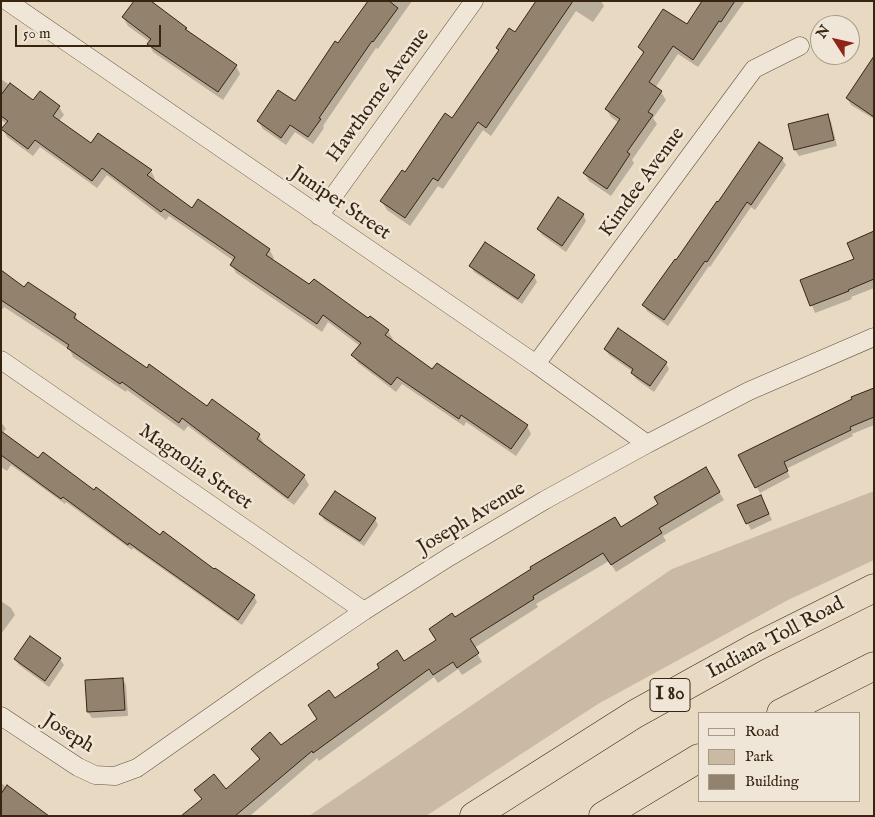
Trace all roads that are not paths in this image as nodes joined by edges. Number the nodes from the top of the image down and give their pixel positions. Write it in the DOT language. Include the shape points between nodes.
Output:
graph roads {
  1 [pos="7,1"];
  2 [pos="474,1"];
  3 [pos="800,46"];
  4 [pos="319,216"];
  5 [pos="874,337"];
  6 [pos="1,360"];
  7 [pos="536,364"];
  8 [pos="646,444"];
  9 [pos="874,588"];
  10 [pos="364,611"];
  11 [pos="874,666"];
  12 [pos="783,712"];
  13 [pos="1,716"];
  14 [pos="698,759"];
  15 [pos="115,776"];
  16 [pos="474,816"];
  17 [pos="603,816"];
  1 -- 4 [label="street, Juniper Street"];
  2 -- 4 [label="street, Hawthorne Avenue"];
  3 -- 7 [label="street, Kimdee Avenue" via="754,69"];
  4 -- 7 [label="street, Juniper Street"];
  5 -- 8 [label="street, Joseph Avenue" via="749,392"];
  6 -- 10 [label="street, Magnolia Street"];
  7 -- 8 [label="street, Juniper Street"];
  8 -- 10 [label="street, Joseph Avenue" via="545,500"];
  9 -- 16 [label="highway, Indiana Toll Road / I 80" via="756,647 636,714"];
  10 -- 15 [label="street, Joseph Avenue" via="137,768"];
  11 -- 12 [label="highway"];
  13 -- 15 [label="street, Joseph" via="78,767 95,775"];
  14 -- 17 [label="highway"];
}
